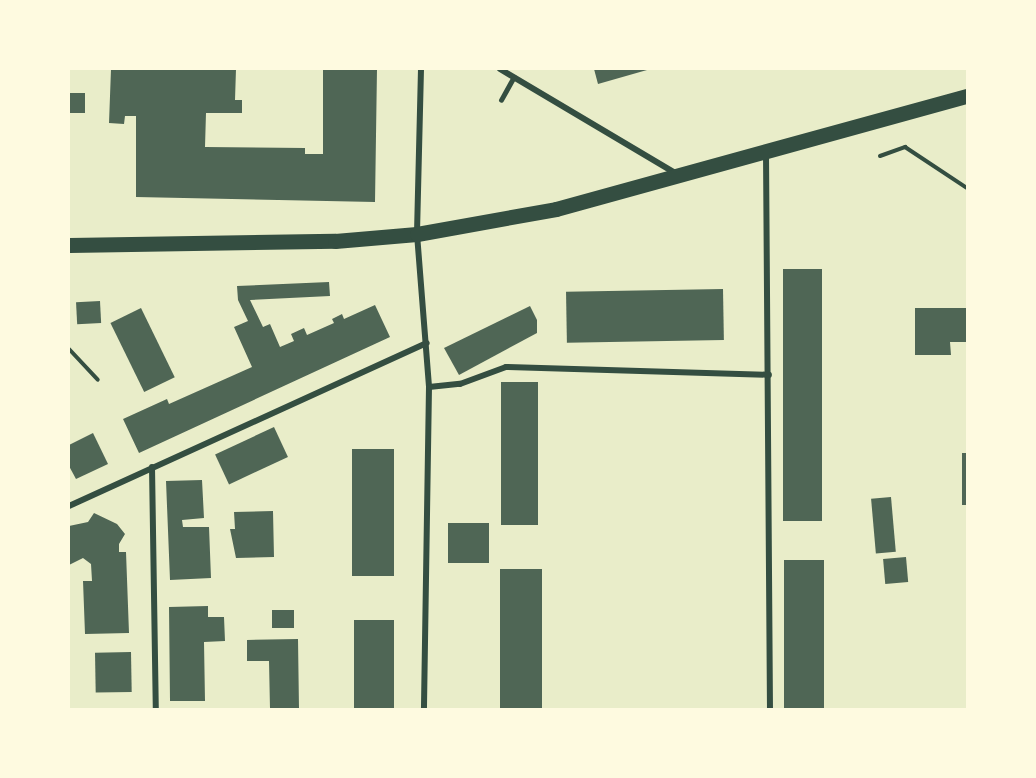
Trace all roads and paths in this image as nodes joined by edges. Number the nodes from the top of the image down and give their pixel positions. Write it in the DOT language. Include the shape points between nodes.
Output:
graph roads {
  1 [pos="421,69"];
  2 [pos="500,69"];
  3 [pos="514,77"];
  4 [pos="967,96"];
  5 [pos="501,100"];
  6 [pos="766,152"];
  7 [pos="880,156"];
  8 [pos="681,176"];
  9 [pos="967,188"];
  10 [pos="417,234"];
  11 [pos="69,245"];
  12 [pos="427,343"];
  13 [pos="69,349"];
  14 [pos="769,375"];
  15 [pos="98,380"];
  16 [pos="429,387"];
  17 [pos="152,467"];
  18 [pos="69,507"];
  19 [pos="156,709"];
  20 [pos="424,709"];
  21 [pos="770,709"];
  1 -- 10 [label="street"];
  2 -- 3 [label="street"];
  3 -- 5 [label="lane"];
  3 -- 8 [label="street"];
  4 -- 6 [label="main road"];
  6 -- 8 [label="main road"];
  6 -- 14 [label="street"];
  7 -- 9 [label="path" via="905,147"];
  8 -- 10 [label="main road" via="556,209"];
  10 -- 11 [label="main road" via="335,241"];
  10 -- 12 [label="street"];
  12 -- 16 [label="street"];
  12 -- 17 [label="street"];
  13 -- 15 [label="path"];
  14 -- 16 [label="street" via="506,367 460,384"];
  14 -- 21 [label="street"];
  16 -- 20 [label="street"];
  17 -- 18 [label="street"];
  17 -- 19 [label="street"];
}
